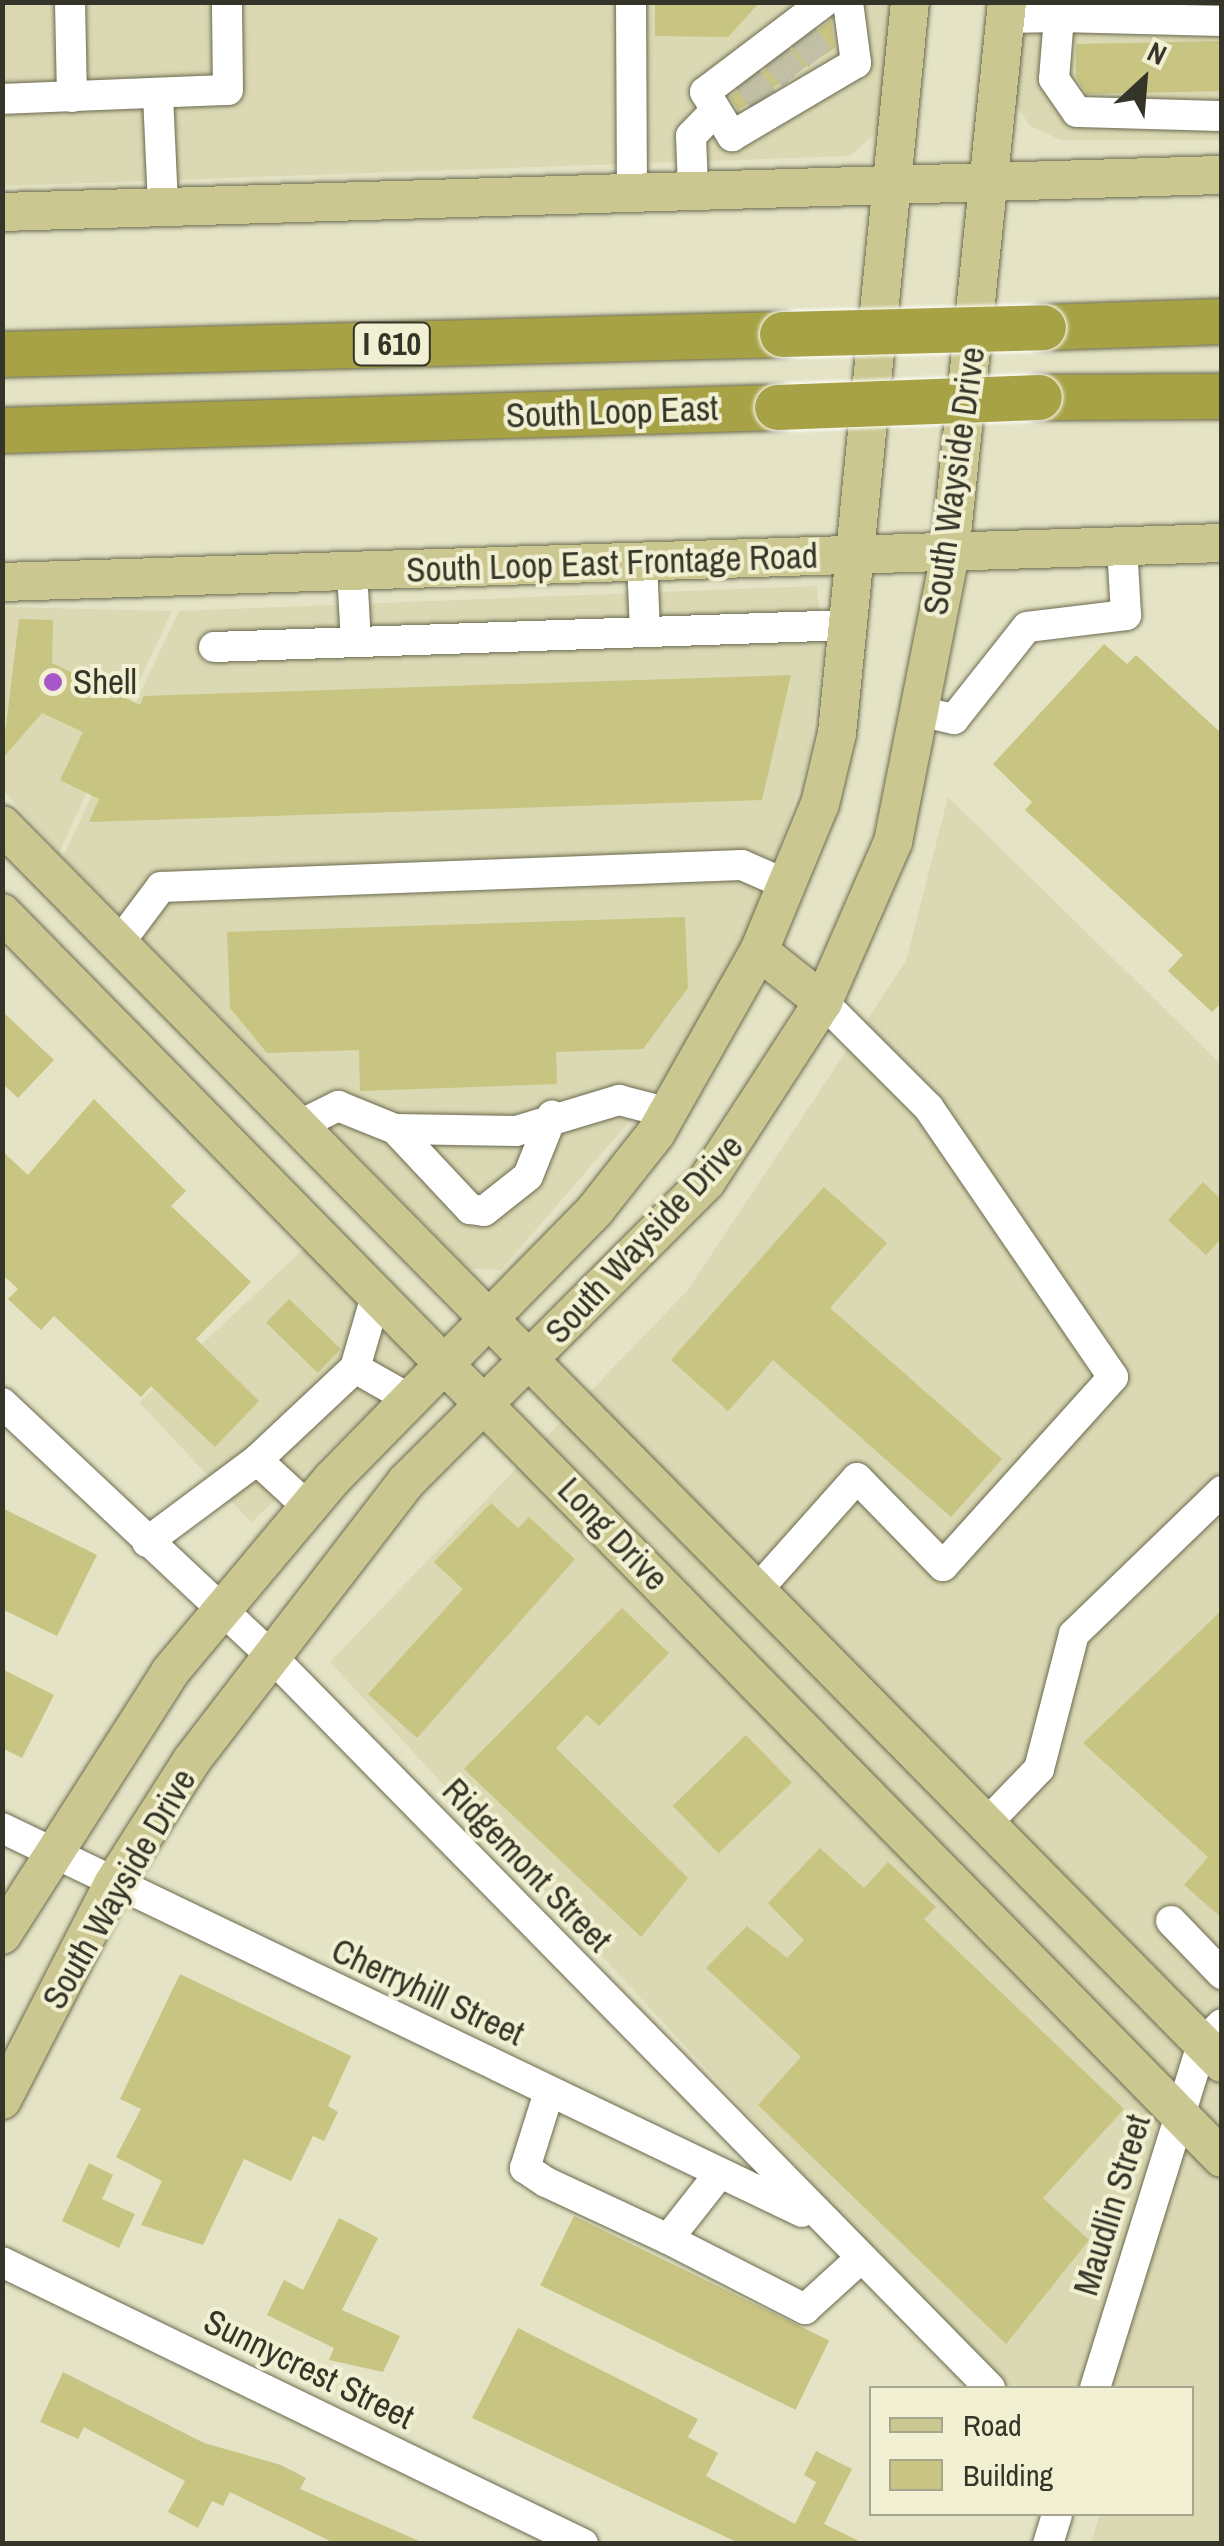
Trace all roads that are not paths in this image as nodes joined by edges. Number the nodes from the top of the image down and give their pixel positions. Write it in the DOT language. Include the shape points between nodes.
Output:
graph roads {
  1 [pos="70,2"];
  2 [pos="227,2"];
  3 [pos="631,2"];
  4 [pos="824,2"];
  5 [pos="848,2"];
  6 [pos="910,2"];
  7 [pos="1060,10"];
  8 [pos="1004,14"];
  9 [pos="1222,21"];
  10 [pos="838,66"];
  11 [pos="900,85"];
  12 [pos="158,95"];
  13 [pos="72,97"];
  14 [pos="2,99"];
  15 [pos="714,112"];
  16 [pos="1222,116"];
  17 [pos="1222,175"];
  18 [pos="991,180"];
  19 [pos="888,183"];
  20 [pos="693,188"];
  21 [pos="632,190"];
  22 [pos="162,207"];
  23 [pos="2,212"];
  24 [pos="1222,322"];
  25 [pos="2,354"];
  26 [pos="1222,396"];
  27 [pos="2,430"];
  28 [pos="1222,542"];
  29 [pos="1122,546"];
  30 [pos="950,553"];
  31 [pos="861,556"];
  32 [pos="642,562"];
  33 [pos="352,571"];
  34 [pos="2,582"];
  35 [pos="850,624"];
  36 [pos="646,632"];
  37 [pos="356,642"];
  38 [pos="214,647"];
  39 [pos="919,711"];
  40 [pos="2,825"];
  41 [pos="788,886"];
  42 [pos="2,912"];
  43 [pos="119,942"];
  44 [pos="759,951"];
  45 [pos="822,1002"];
  46 [pos="256,1084"];
  47 [pos="668,1113"];
  48 [pos="552,1116"];
  49 [pos="298,1126"];
  50 [pos="213,1127"];
  51 [pos="394,1129"];
  52 [pos="377,1293"];
  53 [pos="487,1317"];
  54 [pos="446,1362"];
  55 [pos="530,1362"];
  56 [pos="355,1368"];
  57 [pos="406,1397"];
  58 [pos="2,1403"];
  59 [pos="487,1404"];
  60 [pos="257,1460"];
  61 [pos="1222,1491"];
  62 [pos="308,1508"];
  63 [pos="147,1542"];
  64 [pos="759,1588"];
  65 [pos="220,1612"];
  66 [pos="709,1631"];
  67 [pos="271,1656"];
  68 [pos="987,1823"];
  69 [pos="2,1828"];
  70 [pos="54,1853"];
  71 [pos="937,1866"];
  72 [pos="113,1884"];
  73 [pos="1171,1920"];
  74 [pos="2,1935"];
  75 [pos="1222,1974"];
  76 [pos="1215,2044"];
  77 [pos="549,2092"];
  78 [pos="2,2100"];
  79 [pos="1178,2114"];
  80 [pos="1222,2158"];
  81 [pos="720,2173"];
  82 [pos="822,2222"];
  83 [pos="668,2239"];
  84 [pos="860,2259"];
  85 [pos="2,2262"];
  86 [pos="988,2386"];
  87 [pos="1096,2386"];
  88 [pos="1056,2516"];
  89 [pos="584,2544"];
  90 [pos="1048,2544"];
  1 -- 13 [label="street"];
  2 -- 12 [label="street" via="228,90"];
  3 -- 21 [label="street"];
  4 -- 15 [label="street" via="772,50 705,92"];
  5 -- 10 [label="street"];
  6 -- 11 [label="main road, South Wayside Drive"];
  7 -- 8 [label="street"];
  7 -- 9 [label="street"];
  7 -- 16 [label="street" via="1054,79 1064,105"];
  8 -- 18 [label="main road, South Wayside Drive"];
  10 -- 11 [label="street"];
  10 -- 15 [label="street" via="732,136"];
  11 -- 19 [label="main road, South Wayside Drive"];
  12 -- 13 [label="street"];
  12 -- 22 [label="street"];
  13 -- 14 [label="street"];
  15 -- 20 [label="street" via="691,136"];
  17 -- 18 [label="main road"];
  18 -- 19 [label="main road"];
  18 -- 30 [label="main road, South Wayside Drive"];
  19 -- 20 [label="main road"];
  19 -- 31 [label="main road, South Wayside Drive"];
  20 -- 21 [label="main road"];
  21 -- 22 [label="main road"];
  22 -- 23 [label="main road"];
  24 -- 25 [label="highway, South Loop East / I 610, bridge"];
  26 -- 27 [label="highway, South Loop East / I 610, bridge"];
  28 -- 29 [label="main road, South Loop East Frontage Road"];
  29 -- 30 [label="main road, South Loop East Frontage Road"];
  29 -- 39 [label="street" via="1126,615 1027,627 954,719"];
  30 -- 31 [label="main road, South Loop East Frontage Road"];
  30 -- 39 [label="main road, South Wayside Drive"];
  31 -- 32 [label="main road, South Loop East Frontage Road"];
  31 -- 35 [label="main road, South Wayside Drive"];
  32 -- 33 [label="main road, South Loop East Frontage Road"];
  32 -- 36 [label="street"];
  33 -- 34 [label="main road, South Loop East Frontage Road"];
  33 -- 37 [label="street"];
  35 -- 36 [label="street"];
  35 -- 41 [label="main road, South Wayside Drive" via="837,734"];
  36 -- 37 [label="street"];
  37 -- 38 [label="street"];
  39 -- 45 [label="main road, South Wayside Drive" via="893,842"];
  40 -- 43 [label="main road, Long Drive"];
  41 -- 43 [label="street" via="742,865 161,887"];
  41 -- 44 [label="main road, South Wayside Drive"];
  42 -- 50 [label="main road, Long Drive"];
  43 -- 46 [label="main road, Long Drive"];
  44 -- 45 [label="main road"];
  44 -- 47 [label="main road, South Wayside Drive"];
  45 -- 55 [label="main road, South Wayside Drive" via="765,1104 706,1182"];
  45 -- 64 [label="street" via="928,1108 1113,1377 942,1566 857,1478"];
  46 -- 49 [label="main road, Long Drive"];
  46 -- 50 [label="main road"];
  47 -- 48 [label="street" via="618,1100"];
  47 -- 53 [label="main road, South Wayside Drive" via="596,1209"];
  48 -- 51 [label="street" via="516,1131"];
  48 -- 51 [label="street" via="528,1176 484,1212 470,1210"];
  49 -- 51 [label="street" via="338,1106"];
  49 -- 53 [label="main road, Long Drive"];
  50 -- 52 [label="main road, Long Drive"];
  52 -- 54 [label="main road, Long Drive"];
  52 -- 56 [label="street"];
  53 -- 54 [label="main road, South Wayside Drive"];
  53 -- 55 [label="main road, Long Drive"];
  54 -- 57 [label="main road, South Wayside Drive"];
  54 -- 59 [label="main road, Long Drive"];
  55 -- 59 [label="main road, South Wayside Drive"];
  55 -- 64 [label="main road, Long Drive"];
  56 -- 57 [label="street"];
  56 -- 60 [label="street"];
  57 -- 62 [label="main road, South Wayside Drive"];
  58 -- 63 [label="street, Ridgemont Street"];
  59 -- 66 [label="main road, Long Drive"];
  59 -- 67 [label="main road, South Wayside Drive" via="406,1482"];
  60 -- 62 [label="street"];
  60 -- 63 [label="street"];
  61 -- 68 [label="street" via="1074,1634 1039,1769"];
  62 -- 65 [label="main road, South Wayside Drive"];
  63 -- 65 [label="street, Ridgemont Street"];
  64 -- 66 [label="main road"];
  64 -- 68 [label="main road, Long Drive"];
  65 -- 67 [label="street, Ridgemont Street"];
  65 -- 70 [label="main road, South Wayside Drive" via="123,1738"];
  66 -- 71 [label="main road, Long Drive"];
  67 -- 72 [label="main road, South Wayside Drive"];
  67 -- 82 [label="street, Ridgemont Street"];
  68 -- 71 [label="main road"];
  68 -- 76 [label="main road, Long Drive"];
  69 -- 70 [label="street, Cherryhill Street"];
  70 -- 72 [label="street, Cherryhill Street"];
  70 -- 74 [label="main road, South Wayside Drive"];
  71 -- 79 [label="main road, Long Drive"];
  72 -- 77 [label="street, Cherryhill Street"];
  72 -- 78 [label="main road, South Wayside Drive"];
  73 -- 75 [label="street"];
  76 -- 79 [label="street, Maudlin Street"];
  77 -- 81 [label="street, Cherryhill Street"];
  77 -- 83 [label="street" via="524,2168"];
  79 -- 80 [label="main road, Long Drive"];
  79 -- 87 [label="street, Maudlin Street"];
  81 -- 82 [label="street, Cherryhill Street"];
  81 -- 83 [label="street"];
  82 -- 84 [label="street, Ridgemont Street"];
  83 -- 84 [label="street" via="805,2309"];
  84 -- 86 [label="street, Ridgemont Street"];
  85 -- 89 [label="street, Sunnycrest Street"];
  88 -- 90 [label="street"];
}
